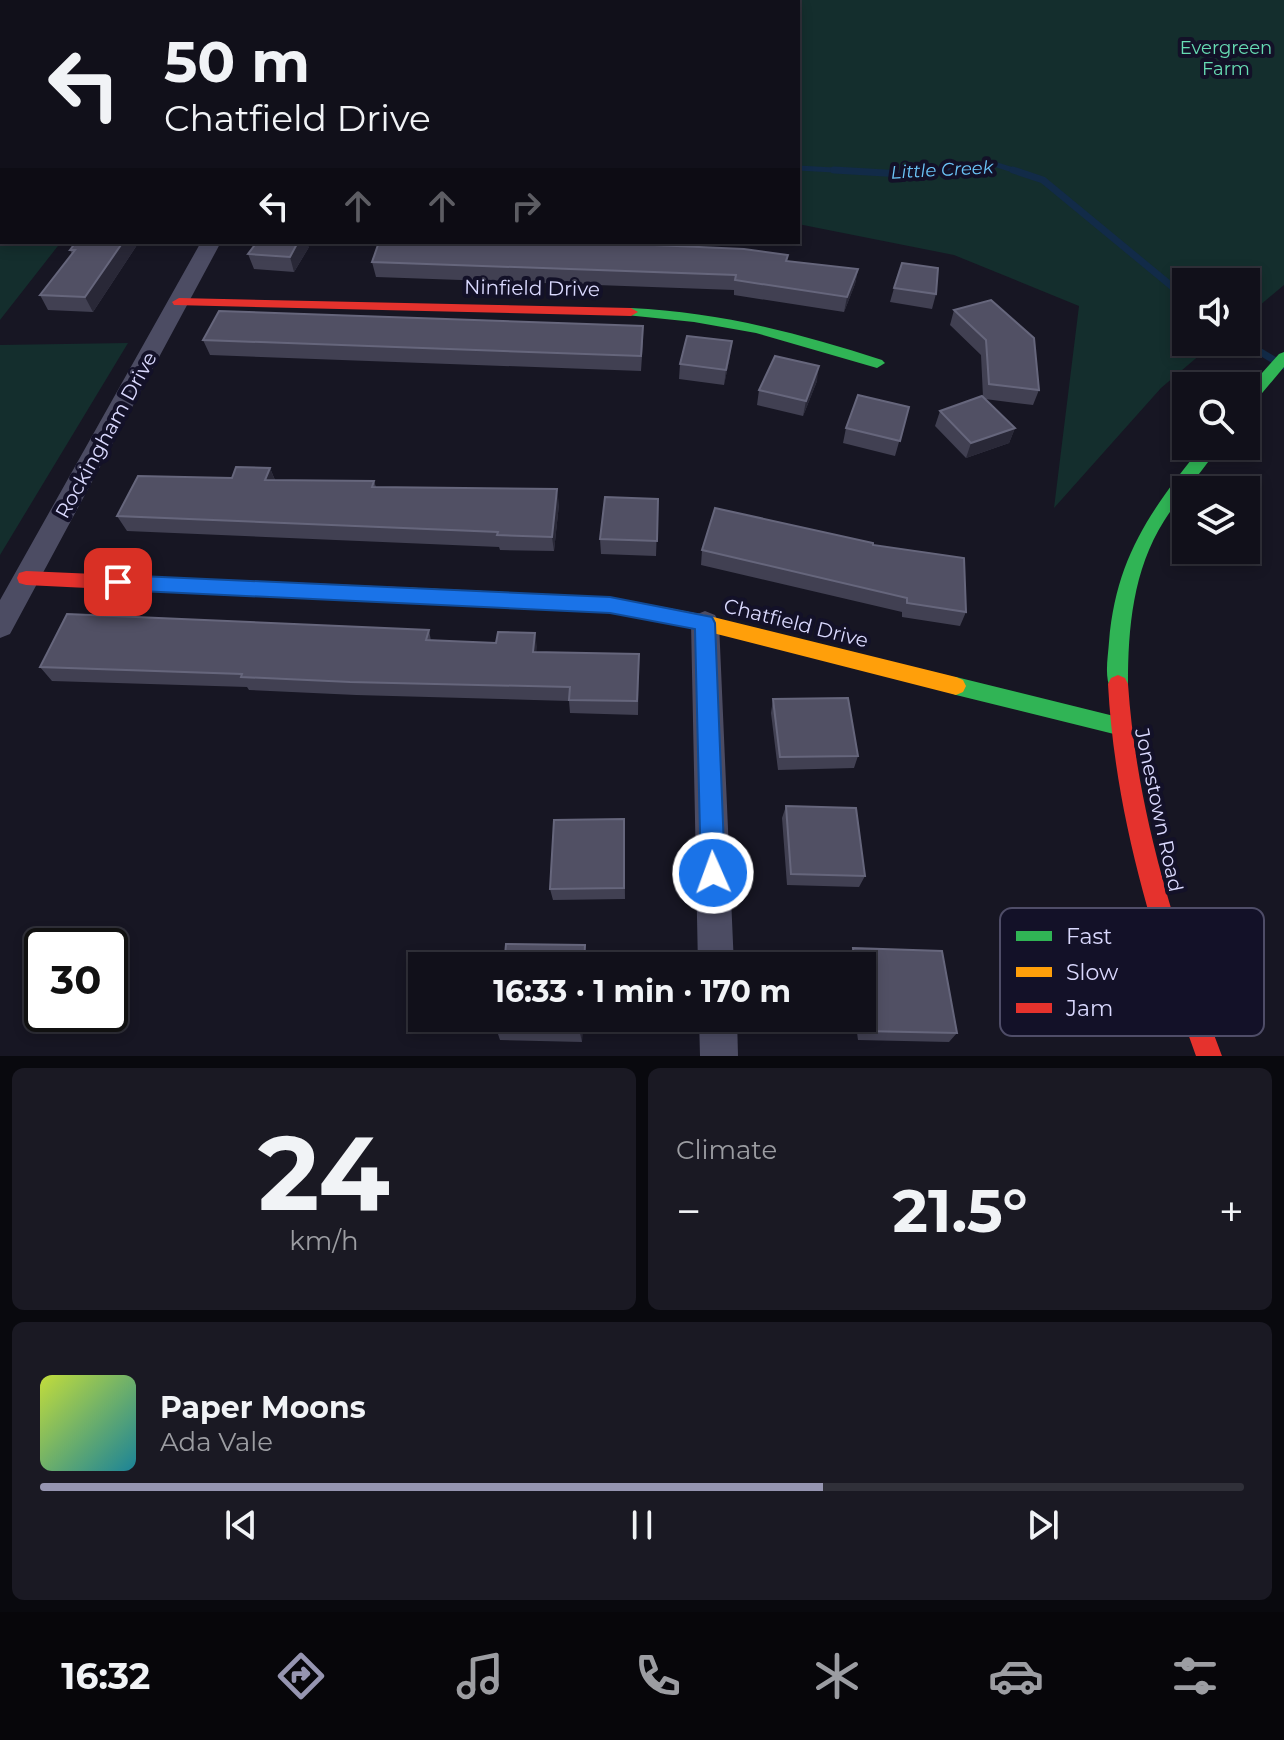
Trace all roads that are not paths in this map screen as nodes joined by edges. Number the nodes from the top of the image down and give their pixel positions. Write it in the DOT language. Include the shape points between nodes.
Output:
graph roads {
  1 [pos="210,244"];
  2 [pos="179,302"];
  3 [pos="1284,357"];
  4 [pos="877,363"];
  5 [pos="1260,384"];
  6 [pos="1200,460"];
  7 [pos="26,578"];
  8 [pos="705,623"];
  9 [pos="0,626"];
  10 [pos="1118,726"];
  11 [pos="1159,908"];
  12 [pos="716,952"];
  13 [pos="718,1032"];
  14 [pos="1202,1036"];
  15 [pos="719,1056"];
  16 [pos="1209,1056"];
  1 -- 2 [label="street, Rockingham Drive"];
  2 -- 4 [label="street, Ninfield Drive" via="668,313 802,338"];
  2 -- 7 [label="street, Rockingham Drive"];
  3 -- 5 [label="street"];
  6 -- 10 [label="street, Jonestown Road" via="1141,546 1128,585 1120,630"];
  7 -- 8 [label="street, Chatfield Drive" via="610,605"];
  7 -- 9 [label="street, Rockingham Drive"];
  8 -- 10 [label="street, Chatfield Drive"];
  8 -- 12 [label="street"];
  10 -- 11 [label="street, Jonestown Road" via="1129,795"];
  13 -- 15 [label="street"];
  14 -- 16 [label="street, Jonestown Road"];
}
